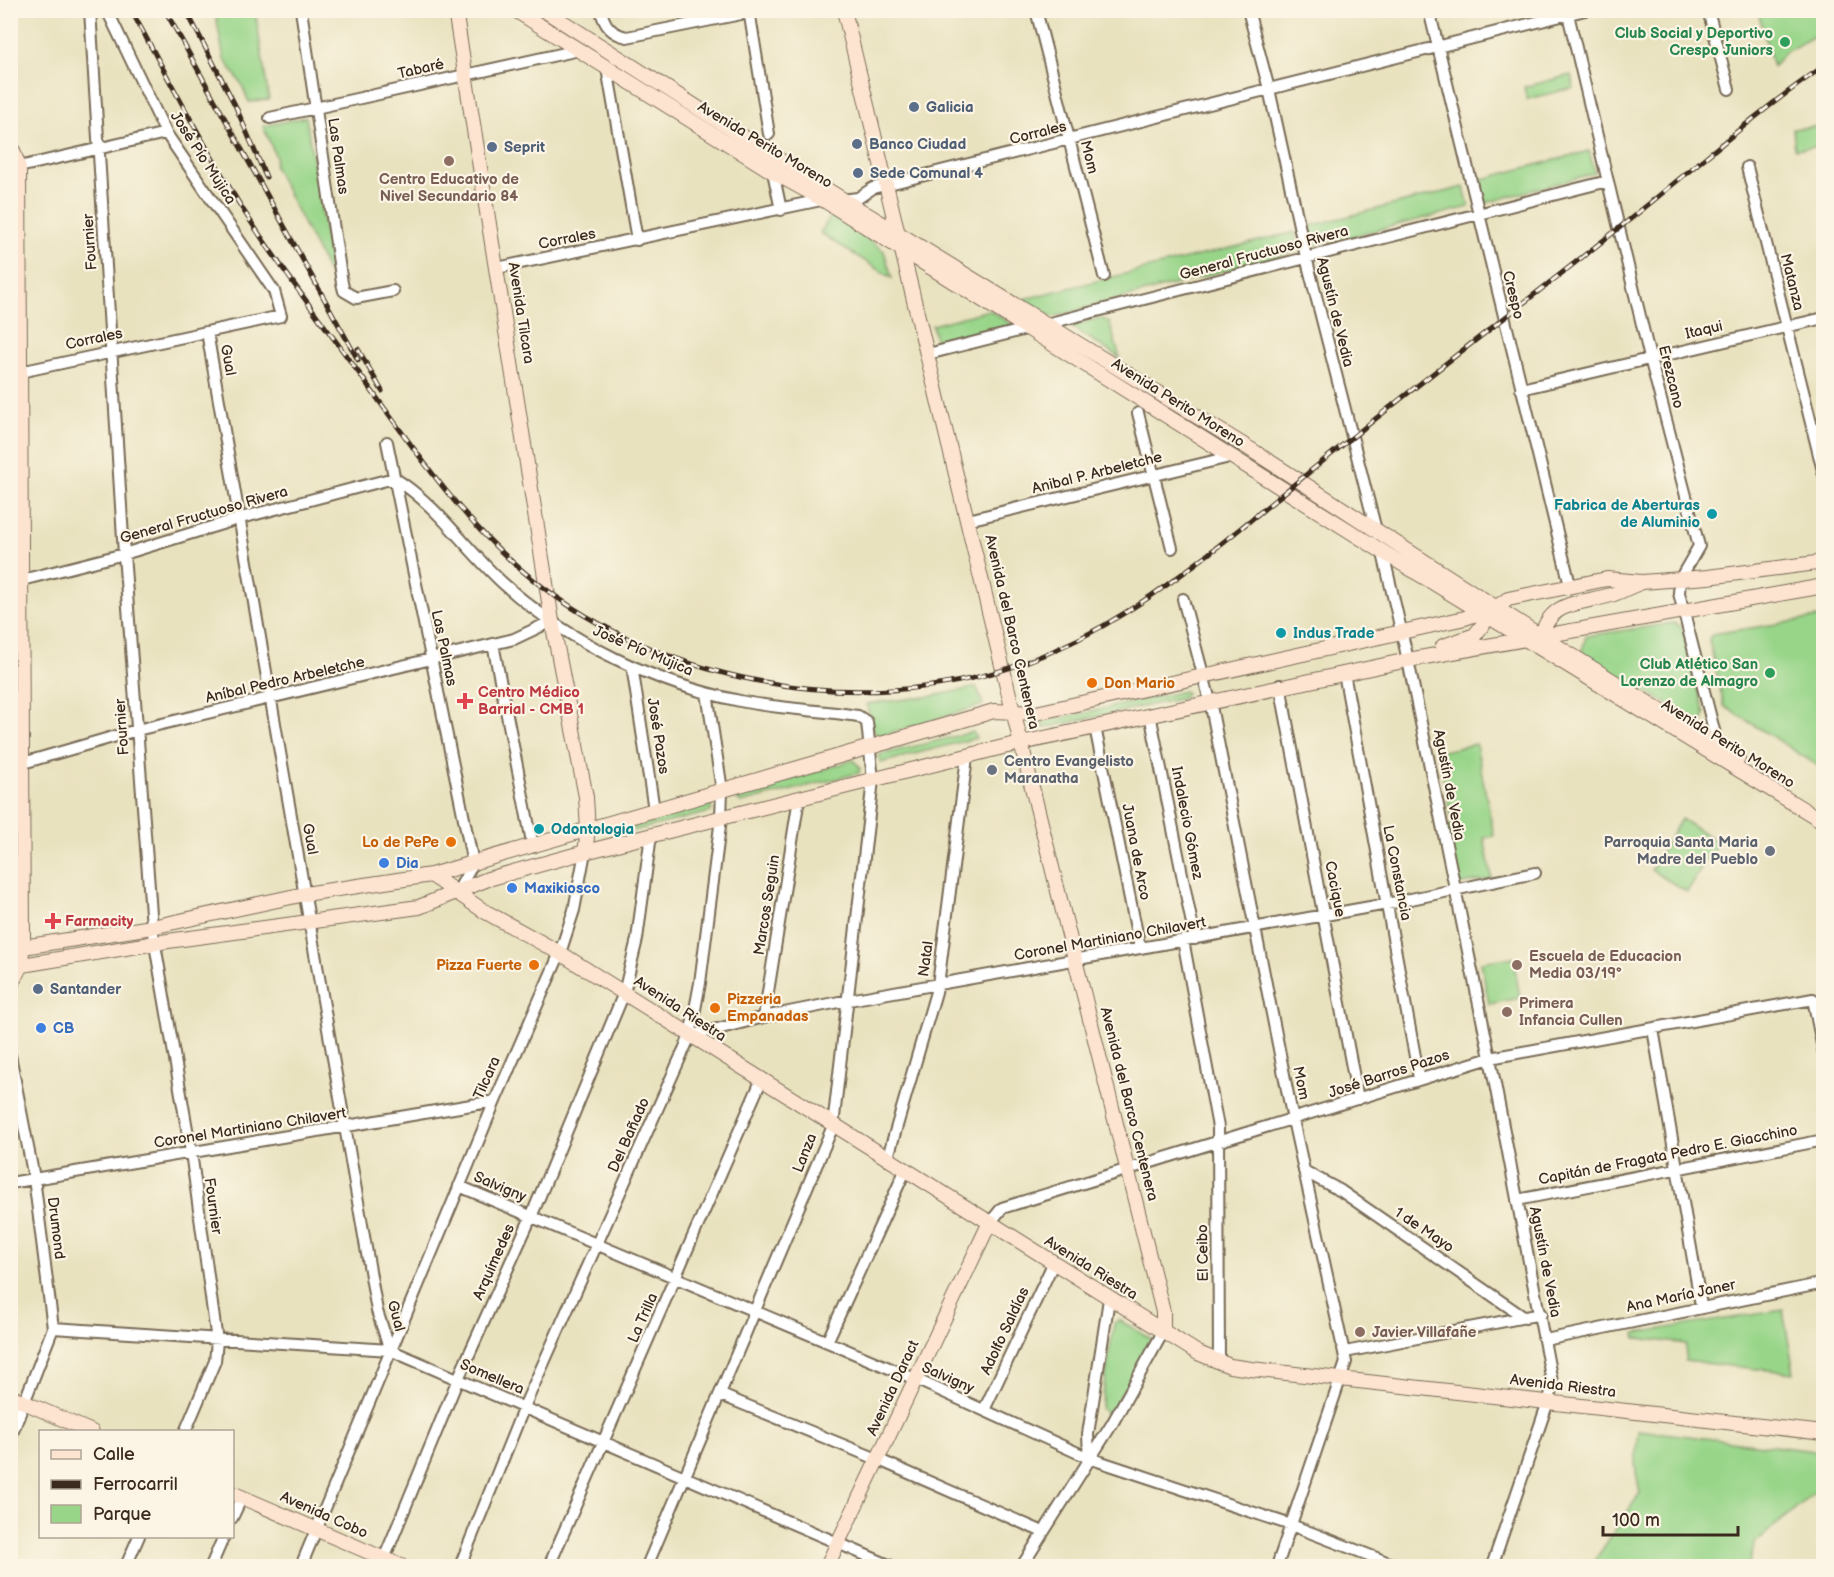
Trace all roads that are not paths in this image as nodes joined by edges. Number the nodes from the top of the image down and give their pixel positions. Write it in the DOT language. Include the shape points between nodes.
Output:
graph roads {
  1 [pos="90,10"];
  2 [pos="107,10"];
  3 [pos="302,10"];
  4 [pos="455,10"];
  5 [pos="515,10"];
  6 [pos="544,10"];
  7 [pos="601,10"];
  8 [pos="844,10"];
  9 [pos="1036,10"];
  10 [pos="1248,10"];
  11 [pos="1429,10"];
  12 [pos="1585,10"];
  13 [pos="1708,10"];
  14 [pos="753,11"];
  15 [pos="1568,13"];
  16 [pos="1438,47"];
  17 [pos="579,50"];
  18 [pos="607,68"];
  19 [pos="464,75"];
  20 [pos="1269,89"];
  21 [pos="1729,89"];
  22 [pos="315,108"];
  23 [pos="270,118"];
  24 [pos="166,133"];
  25 [pos="769,134"];
  26 [pos="1070,141"];
  27 [pos="10,142"];
  28 [pos="99,150"];
  29 [pos="19,166"];
  30 [pos="1747,167"];
  31 [pos="773,172"];
  32 [pos="1608,182"];
  33 [pos="887,187"];
  34 [pos="822,199"];
  35 [pos="846,201"];
  36 [pos="781,210"];
  37 [pos="1477,214"];
  38 [pos="899,233"];
  39 [pos="637,240"];
  40 [pos="903,250"];
  41 [pos="1306,257"];
  42 [pos="498,268"];
  43 [pos="1104,276"];
  44 [pos="18,281"];
  45 [pos="393,291"];
  46 [pos="10,294"];
  47 [pos="281,316"];
  48 [pos="15,318"];
  49 [pos="1824,318"];
  50 [pos="1049,325"];
  51 [pos="1788,326"];
  52 [pos="1029,330"];
  53 [pos="207,332"];
  54 [pos="112,350"];
  55 [pos="928,354"];
  56 [pos="1650,358"];
  57 [pos="20,372"];
  58 [pos="1521,389"];
  59 [pos="1138,413"];
  60 [pos="387,442"];
  61 [pos="1234,456"];
  62 [pos="1154,475"];
  63 [pos="1824,475"];
  64 [pos="394,478"];
  65 [pos="242,518"];
  66 [pos="968,520"];
  67 [pos="1376,530"];
  68 [pos="1172,548"];
  69 [pos="1383,552"];
  70 [pos="124,554"];
  71 [pos="1824,562"];
  72 [pos="16,579"];
  73 [pos="1680,579"];
  74 [pos="1642,582"];
  75 [pos="1570,585"];
  76 [pos="1824,586"];
  77 [pos="1183,598"];
  78 [pos="1683,610"];
  79 [pos="1489,612"];
  80 [pos="552,621"];
  81 [pos="1402,633"];
  82 [pos="1526,639"];
  83 [pos="1540,642"];
  84 [pos="493,644"];
  85 [pos="1412,659"];
  86 [pos="431,660"];
  87 [pos="632,666"];
  88 [pos="1344,672"];
  89 [pos="1204,676"];
  90 [pos="1280,685"];
  91 [pos="707,693"];
  92 [pos="271,700"];
  93 [pos="1210,701"];
  94 [pos="1013,711"];
  95 [pos="1150,714"];
  96 [pos="867,722"];
  97 [pos="1095,727"];
  98 [pos="137,730"];
  99 [pos="1021,743"];
  100 [pos="871,746"];
  101 [pos="1718,746"];
  102 [pos="967,757"];
  103 [pos="17,763"];
  104 [pos="873,780"];
  105 [pos="722,790"];
  106 [pos="799,798"];
  107 [pos="654,810"];
  108 [pos="1824,813"];
  109 [pos="721,818"];
  110 [pos="1824,822"];
  111 [pos="588,830"];
  112 [pos="651,835"];
  113 [pos="533,847"];
  114 [pos="585,852"];
  115 [pos="473,863"];
  116 [pos="1535,873"];
  117 [pos="431,875"];
  118 [pos="1454,889"];
  119 [pos="458,891"];
  120 [pos="305,894"];
  121 [pos="1387,904"];
  122 [pos="1325,915"];
  123 [pos="309,922"];
  124 [pos="152,927"];
  125 [pos="1255,928"];
  126 [pos="1195,939"];
  127 [pos="1183,940"];
  128 [pos="155,943"];
  129 [pos="15,948"];
  130 [pos="1140,948"];
  131 [pos="560,953"];
  132 [pos="1076,960"];
  133 [pos="14,964"];
  134 [pos="938,985"];
  135 [pos="10,987"];
  136 [pos="624,993"];
  137 [pos="849,1000"];
  138 [pos="764,1017"];
  139 [pos="1653,1029"];
  140 [pos="690,1036"];
  141 [pos="1824,1054"];
  142 [pos="10,1055"];
  143 [pos="1490,1058"];
  144 [pos="1419,1078"];
  145 [pos="761,1081"];
  146 [pos="1358,1099"];
  147 [pos="495,1101"];
  148 [pos="1293,1120"];
  149 [pos="833,1126"];
  150 [pos="346,1127"];
  151 [pos="1824,1140"];
  152 [pos="1216,1143"];
  153 [pos="190,1152"];
  154 [pos="887,1160"];
  155 [pos="1677,1167"];
  156 [pos="1128,1168"];
  157 [pos="905,1171"];
  158 [pos="1304,1171"];
  159 [pos="34,1178"];
  160 [pos="10,1182"];
  161 [pos="459,1186"];
  162 [pos="1517,1200"];
  163 [pos="531,1217"];
  164 [pos="989,1224"];
  165 [pos="596,1244"];
  166 [pos="1053,1264"];
  167 [pos="677,1279"];
  168 [pos="1824,1283"];
  169 [pos="1109,1299"];
  170 [pos="1701,1306"];
  171 [pos="756,1312"];
  172 [pos="1541,1314"];
  173 [pos="1525,1318"];
  174 [pos="53,1328"];
  175 [pos="1163,1332"];
  176 [pos="1545,1340"];
  177 [pos="217,1341"];
  178 [pos="827,1342"];
  179 [pos="390,1350"];
  180 [pos="1345,1352"];
  181 [pos="1219,1363"];
  182 [pos="1342,1378"];
  183 [pos="458,1379"];
  184 [pos="915,1380"];
  185 [pos="721,1395"];
  186 [pos="10,1396"];
  187 [pos="1549,1401"];
  188 [pos="26,1402"];
  189 [pos="524,1407"];
  190 [pos="10,1410"];
  191 [pos="984,1410"];
  192 [pos="90,1430"];
  193 [pos="185,1430"];
  194 [pos="1824,1433"];
  195 [pos="10,1439"];
  196 [pos="604,1442"];
  197 [pos="1089,1458"];
  198 [pos="877,1459"];
  199 [pos="685,1477"];
  200 [pos="237,1495"];
  201 [pos="1291,1525"];
  202 [pos="317,1530"];
  203 [pos="1043,1532"];
  204 [pos="138,1538"];
  205 [pos="223,1538"];
  206 [pos="838,1543"];
  207 [pos="384,1559"];
  208 [pos="126,1566"];
  209 [pos="211,1566"];
  210 [pos="301,1566"];
  211 [pos="401,1566"];
  212 [pos="460,1566"];
  213 [pos="549,1566"];
  214 [pos="647,1566"];
  215 [pos="826,1566"];
  216 [pos="891,1566"];
  217 [pos="1022,1566"];
  218 [pos="1277,1566"];
  219 [pos="1397,1566"];
  220 [pos="1492,1566"];
  1 -- 28 [label="street, Fournier"];
  2 -- 24 [label="street, José Pío Mujica"];
  3 -- 22 [label="street, Las Palmas"];
  4 -- 19 [label="main road, Avenida Tilcara"];
  5 -- 17 [label="main road, Avenida Perito Moreno"];
  6 -- 35 [label="main road, Avenida Perito Moreno"];
  7 -- 14 [label="street" via="610,29 627,37"];
  8 -- 33 [label="main road, Avenida del Barco Centenera"];
  9 -- 26 [label="street, Mom"];
  10 -- 20 [label="street, Agustín de Vedia"];
  11 -- 16 [label="street, Crespo"];
  12 -- 15 [label="street, Corrales"];
  13 -- 21 [label="street"];
  14 -- 25 [label="street"];
  15 -- 16 [label="street, Corrales"];
  15 -- 32 [label="street, Erezcano"];
  16 -- 20 [label="street, Corrales"];
  16 -- 37 [label="street, Crespo"];
  17 -- 18 [label="main road, Avenida Perito Moreno"];
  17 -- 19 [label="street, Tabaré"];
  18 -- 31 [label="main road, Avenida Perito Moreno"];
  18 -- 39 [label="street"];
  19 -- 22 [label="street, Tabaré"];
  19 -- 42 [label="main road, Avenida Tilcara"];
  20 -- 26 [label="street, Corrales"];
  20 -- 41 [label="street, Agustín de Vedia"];
  22 -- 23 [label="street, Tabaré"];
  22 -- 45 [label="street, Las Palmas" via="344,291 356,298"];
  24 -- 28 [label="street"];
  24 -- 47 [label="street, José Pío Mujica" via="274,291"];
  26 -- 33 [label="street, Corrales"];
  26 -- 43 [label="street, Mom"];
  27 -- 29 [label="main road"];
  28 -- 29 [label="street"];
  28 -- 54 [label="street, Fournier"];
  29 -- 44 [label="main road"];
  30 -- 51 [label="street, Matanza"];
  31 -- 34 [label="main road, Avenida Perito Moreno"];
  31 -- 36 [label="street"];
  32 -- 37 [label="street, General Fructuoso Rivera"];
  32 -- 56 [label="street, Erezcano"];
  33 -- 35 [label="street, Corrales" via="873,188"];
  33 -- 38 [label="main road, Avenida del Barco Centenera"];
  34 -- 35 [label="street, Corrales"];
  34 -- 36 [label="street, Corrales"];
  34 -- 40 [label="main road, Avenida Perito Moreno"];
  35 -- 38 [label="main road, Avenida Perito Moreno"];
  36 -- 39 [label="street, Corrales"];
  37 -- 41 [label="street, General Fructuoso Rivera"];
  37 -- 58 [label="street, Crespo"];
  38 -- 40 [label="main road, Avenida del Barco Centenera"];
  38 -- 50 [label="main road, Avenida Perito Moreno"];
  39 -- 42 [label="street, Corrales"];
  40 -- 52 [label="main road, Avenida Perito Moreno"];
  40 -- 55 [label="main road, Avenida del Barco Centenera"];
  41 -- 50 [label="street, General Fructuoso Rivera"];
  41 -- 67 [label="street, Agustín de Vedia"];
  42 -- 80 [label="main road, Avenida Tilcara"];
  44 -- 46 [label="street"];
  44 -- 48 [label="main road"];
  47 -- 53 [label="street, Corrales"];
  48 -- 57 [label="main road"];
  49 -- 51 [label="street, Itaqui"];
  50 -- 52 [label="street, General Fructuoso Rivera"];
  50 -- 67 [label="main road, Avenida Perito Moreno"];
  51 -- 56 [label="street, Itaqui"];
  51 -- 63 [label="street, Matanza"];
  52 -- 55 [label="street, General Fructuoso Rivera"];
  52 -- 61 [label="main road, Avenida Perito Moreno"];
  53 -- 54 [label="street, Corrales"];
  53 -- 65 [label="street, Gual"];
  54 -- 57 [label="street, Corrales"];
  54 -- 70 [label="street, Fournier"];
  55 -- 66 [label="main road, Avenida del Barco Centenera"];
  56 -- 58 [label="street, Itaqui"];
  56 -- 73 [label="street, Erezcano" via="1699,546"];
  57 -- 72 [label="main road"];
  58 -- 75 [label="street, Crespo"];
  59 -- 62 [label="street"];
  60 -- 64 [label="street, Las Palmas"];
  61 -- 62 [label="street, Anibal P. Arbeletche"];
  61 -- 69 [label="main road, Avenida Perito Moreno"];
  62 -- 66 [label="street, Anibal P. Arbeletche"];
  62 -- 68 [label="street"];
  64 -- 65 [label="street, General Fructuoso Rivera"];
  64 -- 80 [label="street, José Pío Mujica" via="423,499 505,585"];
  64 -- 86 [label="street, Las Palmas"];
  65 -- 70 [label="street, General Fructuoso Rivera"];
  65 -- 92 [label="street, Gual"];
  66 -- 94 [label="main road, Avenida del Barco Centenera"];
  67 -- 69 [label="street, Agustín de Vedia"];
  67 -- 79 [label="main road, Avenida Perito Moreno"];
  69 -- 79 [label="main road, Avenida Perito Moreno"];
  69 -- 81 [label="street, Agustín de Vedia"];
  70 -- 72 [label="street, General Fructuoso Rivera"];
  70 -- 98 [label="street, Fournier"];
  71 -- 73 [label="main road"];
  72 -- 103 [label="main road"];
  73 -- 74 [label="main road"];
  73 -- 78 [label="street"];
  74 -- 75 [label="main road" via="1607,579"];
  74 -- 83 [label="main road" via="1612,595 1559,608"];
  75 -- 79 [label="main road" via="1508,599"];
  76 -- 78 [label="main road"];
  77 -- 89 [label="street, Mom"];
  78 -- 83 [label="main road"];
  78 -- 101 [label="street"];
  79 -- 81 [label="main road"];
  79 -- 82 [label="main road, Avenida Perito Moreno"];
  79 -- 83 [label="main road, Avenida Perito Moreno"];
  79 -- 85 [label="main road" via="1475,635 1428,649"];
  80 -- 84 [label="street, Aníbal Pedro Arbeletche"];
  80 -- 87 [label="street, José Pío Mujica" via="586,644"];
  80 -- 111 [label="main road, Tilcara" via="586,797"];
  81 -- 85 [label="street, Agustín de Vedia"];
  81 -- 89 [label="main road"];
  82 -- 83 [label="main road"];
  82 -- 85 [label="main road"];
  83 -- 101 [label="main road, Avenida Perito Moreno"];
  83 -- 110 [label="main road, Avenida Perito Moreno"];
  84 -- 86 [label="street, Aníbal Pedro Arbeletche"];
  84 -- 113 [label="street"];
  85 -- 88 [label="main road"];
  85 -- 118 [label="street, Agustín de Vedia"];
  86 -- 92 [label="street, Aníbal Pedro Arbeletche"];
  86 -- 115 [label="street, Las Palmas"];
  87 -- 91 [label="street, José Pío Mujica"];
  87 -- 107 [label="street, José Pazos"];
  88 -- 90 [label="main road"];
  88 -- 121 [label="street, La Constancia"];
  89 -- 93 [label="street, Mom"];
  89 -- 94 [label="main road" via="1036,713"];
  90 -- 93 [label="main road"];
  90 -- 122 [label="street, Cacique"];
  91 -- 96 [label="street, José Pío Mujica" via="858,716"];
  91 -- 105 [label="street, Del Bañado"];
  92 -- 98 [label="street, Aníbal Pedro Arbeletche"];
  92 -- 120 [label="street, Gual"];
  93 -- 95 [label="main road"];
  93 -- 125 [label="street, Mom"];
  94 -- 99 [label="main road, Avenida del Barco Centenera"];
  94 -- 100 [label="main road" via="994,711"];
  95 -- 97 [label="main road"];
  95 -- 126 [label="street, Indalecio Gómez"];
  96 -- 100 [label="street, Lanza"];
  97 -- 99 [label="main road"];
  97 -- 130 [label="street, Juana de Arco"];
  98 -- 103 [label="street, Aníbal Pedro Arbeletche"];
  98 -- 124 [label="street, Fournier"];
  99 -- 102 [label="main road"];
  99 -- 132 [label="main road, Avenida del Barco Centenera"];
  100 -- 104 [label="street, Lanza"];
  100 -- 105 [label="main road"];
  101 -- 108 [label="main road, Avenida Perito Moreno"];
  102 -- 104 [label="main road"];
  102 -- 134 [label="street, Natal"];
  103 -- 129 [label="main road" via="23,937"];
  104 -- 106 [label="main road"];
  104 -- 137 [label="street, Lanza"];
  105 -- 107 [label="main road"];
  105 -- 109 [label="street, Del Bañado"];
  106 -- 109 [label="main road"];
  106 -- 138 [label="street, Marcos Seguin"];
  107 -- 111 [label="main road"];
  109 -- 112 [label="main road"];
  109 -- 140 [label="street, Del Bañado"];
  111 -- 113 [label="main road"];
  111 -- 114 [label="main road, Tilcara"];
  112 -- 114 [label="main road"];
  112 -- 136 [label="street, Arquímedes" via="637,939"];
  113 -- 115 [label="main road"];
  114 -- 119 [label="main road"];
  114 -- 131 [label="street, Tilcara" via="574,910"];
  115 -- 117 [label="main road"];
  115 -- 119 [label="street"];
  116 -- 118 [label="street, Coronel Martiniano Chilavert"];
  117 -- 119 [label="main road, Avenida Riestra"];
  117 -- 120 [label="main road"];
  118 -- 121 [label="street, Coronel Martiniano Chilavert"];
  118 -- 143 [label="street, Agustín de Vedia"];
  119 -- 123 [label="main road" via="419,907"];
  119 -- 131 [label="main road, Avenida Riestra" via="484,911"];
  120 -- 123 [label="street, Gual"];
  120 -- 124 [label="main road"];
  121 -- 122 [label="street, Coronel Martiniano Chilavert"];
  121 -- 144 [label="street, La Constancia"];
  122 -- 125 [label="street, Coronel Martiniano Chilavert"];
  122 -- 146 [label="street, Cacique"];
  123 -- 128 [label="main road"];
  123 -- 150 [label="street, Gual"];
  124 -- 128 [label="street, Fournier"];
  124 -- 129 [label="main road"];
  125 -- 126 [label="street, Coronel Martiniano Chilavert"];
  125 -- 148 [label="street, Mom"];
  126 -- 127 [label="street, Coronel Martiniano Chilavert"];
  127 -- 130 [label="street, Coronel Martiniano Chilavert"];
  127 -- 152 [label="street" via="1218,1127"];
  128 -- 133 [label="main road"];
  128 -- 153 [label="street, Fournier"];
  129 -- 133 [label="main road"];
  130 -- 132 [label="street, Coronel Martiniano Chilavert"];
  131 -- 136 [label="main road, Avenida Riestra"];
  131 -- 147 [label="street, Tilcara"];
  132 -- 134 [label="street, Coronel Martiniano Chilavert"];
  132 -- 156 [label="main road, Avenida del Barco Centenera"];
  133 -- 135 [label="main road"];
  134 -- 137 [label="street, Coronel Martiniano Chilavert"];
  134 -- 154 [label="street, Natal"];
  136 -- 140 [label="main road, Avenida Riestra"];
  136 -- 163 [label="street, Arquímedes"];
  137 -- 138 [label="street, Coronel Martiniano Chilavert"];
  137 -- 149 [label="street, Lanza"];
  138 -- 140 [label="street, Coronel Martiniano Chilavert"];
  139 -- 141 [label="street, José Barros Pazos" via="1813,999"];
  139 -- 143 [label="street, José Barros Pazos"];
  139 -- 155 [label="street"];
  140 -- 145 [label="main road, Avenida Riestra"];
  140 -- 165 [label="street, Del Bañado"];
  142 -- 159 [label="street, Drumond"];
  143 -- 144 [label="street, José Barros Pazos"];
  143 -- 162 [label="street, Agustín de Vedia"];
  144 -- 146 [label="street, José Barros Pazos"];
  145 -- 149 [label="main road, Avenida Riestra"];
  145 -- 167 [label="street, La Trilla"];
  146 -- 148 [label="street, José Barros Pazos"];
  147 -- 150 [label="street, Coronel Martiniano Chilavert"];
  147 -- 161 [label="street, Tilcara"];
  148 -- 152 [label="street, José Barros Pazos"];
  148 -- 158 [label="street, Mom"];
  149 -- 154 [label="main road, Avenida Riestra"];
  149 -- 171 [label="street, Lanza"];
  150 -- 153 [label="street, Coronel Martiniano Chilavert"];
  150 -- 179 [label="street, Gual" via="377,1311"];
  151 -- 155 [label="street, Capitán de Fragata Pedro E. Giacchino"];
  152 -- 156 [label="street, José Barros Pazos"];
  152 -- 181 [label="street, El Ceibo"];
  153 -- 159 [label="street, Coronel Martiniano Chilavert"];
  153 -- 177 [label="street, Fournier"];
  154 -- 157 [label="main road, Avenida Riestra"];
  155 -- 162 [label="street, Capitán de Fragata Pedro E. Giacchino"];
  155 -- 170 [label="street"];
  156 -- 164 [label="street, José Barros Pazos" via="1002,1208"];
  156 -- 175 [label="main road, Avenida del Barco Centenera" via="1163,1312"];
  157 -- 164 [label="main road, Avenida Riestra"];
  157 -- 178 [label="street"];
  158 -- 173 [label="street, 1 de Mayo" via="1341,1191"];
  158 -- 180 [label="street, Mom"];
  159 -- 160 [label="street, Coronel Martiniano Chilavert"];
  159 -- 174 [label="street, Drumond"];
  161 -- 163 [label="street, Salvigny"];
  161 -- 179 [label="street, Tilcara"];
  162 -- 172 [label="street, Agustín de Vedia"];
  163 -- 165 [label="street, Salvigny"];
  163 -- 183 [label="street, Arquímedes"];
  164 -- 166 [label="main road, Avenida Riestra"];
  164 -- 184 [label="main road, Avenida Daract"];
  165 -- 167 [label="street, Salvigny"];
  165 -- 189 [label="street, Del Bañado"];
  166 -- 169 [label="main road, Avenida Riestra"];
  166 -- 191 [label="street, Adolfo Saldías"];
  167 -- 171 [label="street, Salvigny"];
  167 -- 196 [label="street, La Trilla"];
  168 -- 170 [label="street, Ana María Janer"];
  169 -- 175 [label="main road, Avenida Riestra"];
  169 -- 197 [label="street" via="1088,1434"];
  170 -- 176 [label="street, Ana María Janer"];
  171 -- 178 [label="street, Salvigny"];
  171 -- 185 [label="street, Lanza"];
  172 -- 173 [label="street"];
  172 -- 176 [label="street, Agustín de Vedia"];
  173 -- 180 [label="street"];
  174 -- 177 [label="street, Somellera"];
  174 -- 188 [label="street, Drumond"];
  175 -- 181 [label="main road, Avenida Riestra"];
  175 -- 197 [label="street"];
  176 -- 187 [label="street, Agustín de Vedia" via="1553,1387"];
  177 -- 179 [label="street, Somellera"];
  177 -- 193 [label="street, Fournier" via="215,1361"];
  178 -- 184 [label="street, Salvigny"];
  179 -- 183 [label="street, Somellera"];
  179 -- 202 [label="street, Tilcara"];
  180 -- 182 [label="street, Mom"];
  181 -- 182 [label="main road, Avenida Riestra" via="1251,1370"];
  182 -- 187 [label="main road, Avenida Riestra"];
  182 -- 201 [label="street, Mom"];
  183 -- 189 [label="street, Somellera"];
  183 -- 207 [label="street, Arquímedes"];
  184 -- 191 [label="street, Salvigny"];
  184 -- 198 [label="main road, Avenida Daract"];
  185 -- 198 [label="street"];
  185 -- 199 [label="street, Lanza"];
  186 -- 188 [label="main road"];
  187 -- 194 [label="main road, Avenida Riestra"];
  187 -- 220 [label="street, Agustín de Vedia"];
  188 -- 190 [label="street"];
  188 -- 192 [label="main road"];
  188 -- 195 [label="street, Drumond"];
  189 -- 196 [label="street, Somellera"];
  189 -- 212 [label="street, Del Bañado"];
  191 -- 197 [label="street, Salvigny"];
  196 -- 199 [label="street, Somellera"];
  196 -- 213 [label="street, La Trilla"];
  197 -- 201 [label="street, Salvigny"];
  197 -- 203 [label="street"];
  198 -- 203 [label="street"];
  198 -- 206 [label="main road, Avenida Daract"];
  199 -- 206 [label="street, Somellera"];
  199 -- 214 [label="street, Lanza"];
  200 -- 202 [label="main road, Avenida Cobo"];
  201 -- 218 [label="street, Mom"];
  201 -- 219 [label="street, Salvigny"];
  202 -- 207 [label="main road, Avenida Cobo"];
  202 -- 210 [label="street, Tilcara"];
  203 -- 217 [label="street"];
  204 -- 208 [label="street"];
  205 -- 209 [label="street"];
  206 -- 215 [label="main road, Avenida Daract"];
  206 -- 216 [label="street, Somellera"];
  207 -- 211 [label="main road, Avenida Cobo"];
}
